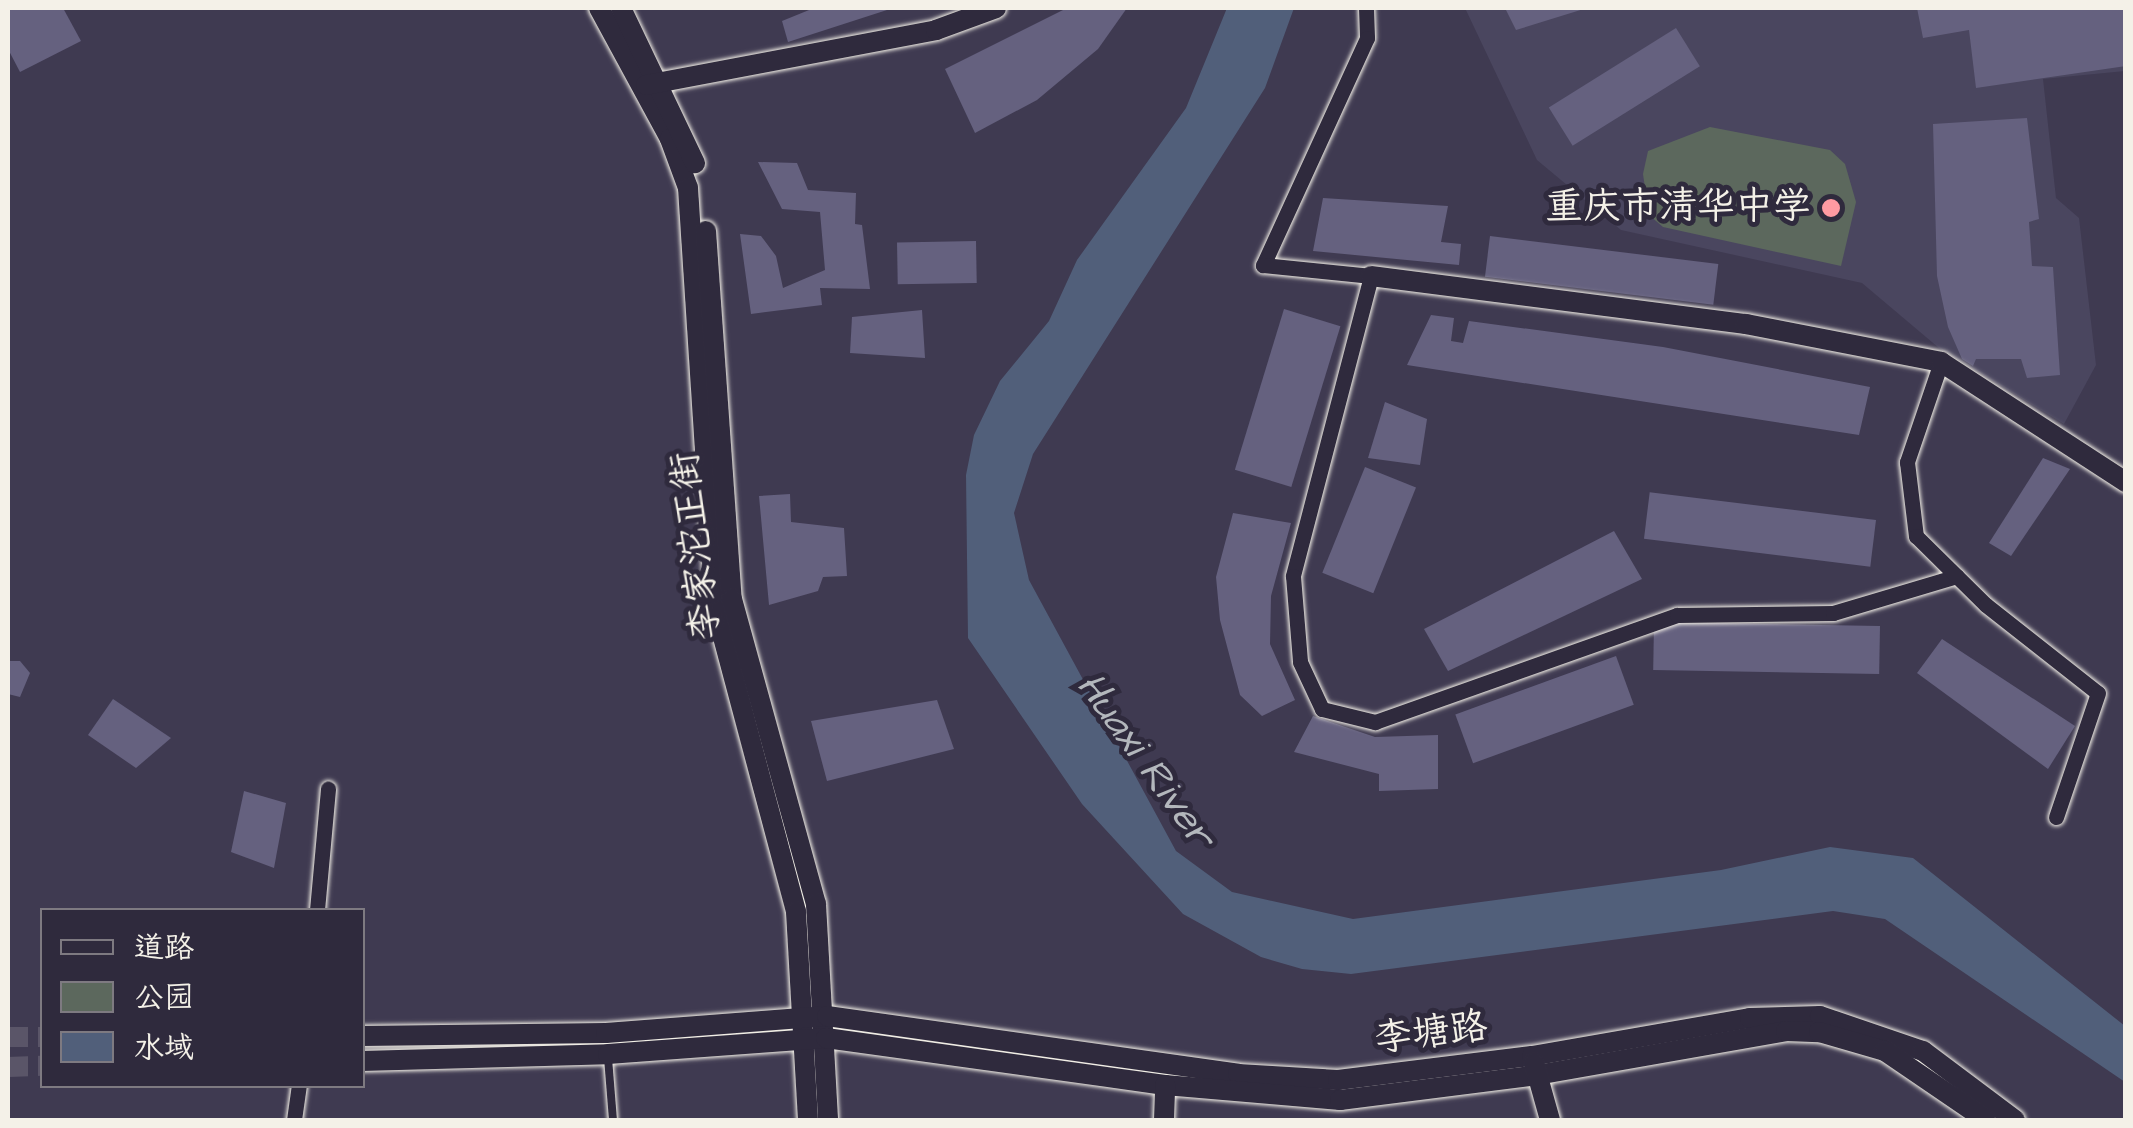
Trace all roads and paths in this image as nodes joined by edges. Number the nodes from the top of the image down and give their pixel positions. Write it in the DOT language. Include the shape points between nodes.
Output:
graph roads {
  1 [pos="600,8"];
  2 [pos="621,8"];
  3 [pos="996,8"];
  4 [pos="1366,8"];
  5 [pos="648,85"];
  6 [pos="1372,276"];
  7 [pos="1941,362"];
  8 [pos="2126,482"];
  9 [pos="1957,576"];
  10 [pos="328,788"];
  11 [pos="2056,817"];
  12 [pos="317,908"];
  13 [pos="816,1028"];
  14 [pos="365,1036"];
  15 [pos="608,1054"];
  16 [pos="365,1061"];
  17 [pos="1535,1065"];
  18 [pos="1165,1086"];
  19 [pos="299,1088"];
  20 [pos="294,1120"];
  21 [pos="613,1120"];
  22 [pos="808,1120"];
  23 [pos="828,1120"];
  24 [pos="1164,1120"];
  25 [pos="1550,1120"];
  26 [pos="1986,1120"];
  27 [pos="2015,1120"];
  1 -- 5 [label="main road"];
  2 -- 5 [label="main road"];
  3 -- 5 [label="main road" via="936,30"];
  4 -- 6 [label="street" via="1367,38 1262,266"];
  5 -- 13 [label="main road, 李家沱正街" via="701,184 732,599 816,904"];
  6 -- 7 [label="main road" via="1746,324"];
  6 -- 9 [label="street" via="1293,576 1300,662 1322,709 1375,722 1678,615 1833,612"];
  7 -- 8 [label="main road"];
  7 -- 9 [label="street" via="1907,462 1916,536"];
  9 -- 11 [label="street" via="2098,693"];
  10 -- 12 [label="street"];
  13 -- 14 [label="main road"];
  13 -- 15 [label="main road"];
  13 -- 17 [label="main road, 李塘路" via="1293,1079"];
  13 -- 18 [label="main road, 李塘路"];
  13 -- 22 [label="main road, 李家沱正街"];
  13 -- 23 [label="main road, 李家沱正街"];
  15 -- 16 [label="main road"];
  15 -- 21 [label="lane"];
  17 -- 18 [label="main road, 李塘路" via="1340,1100"];
  17 -- 25 [label="main road"];
  17 -- 26 [label="main road, 李塘路" via="1754,1034 1819,1032 1914,1066"];
  17 -- 27 [label="main road, 李塘路" via="1750,1018 1820,1016 1923,1052"];
  18 -- 24 [label="main road"];
  19 -- 20 [label="street"];
}
